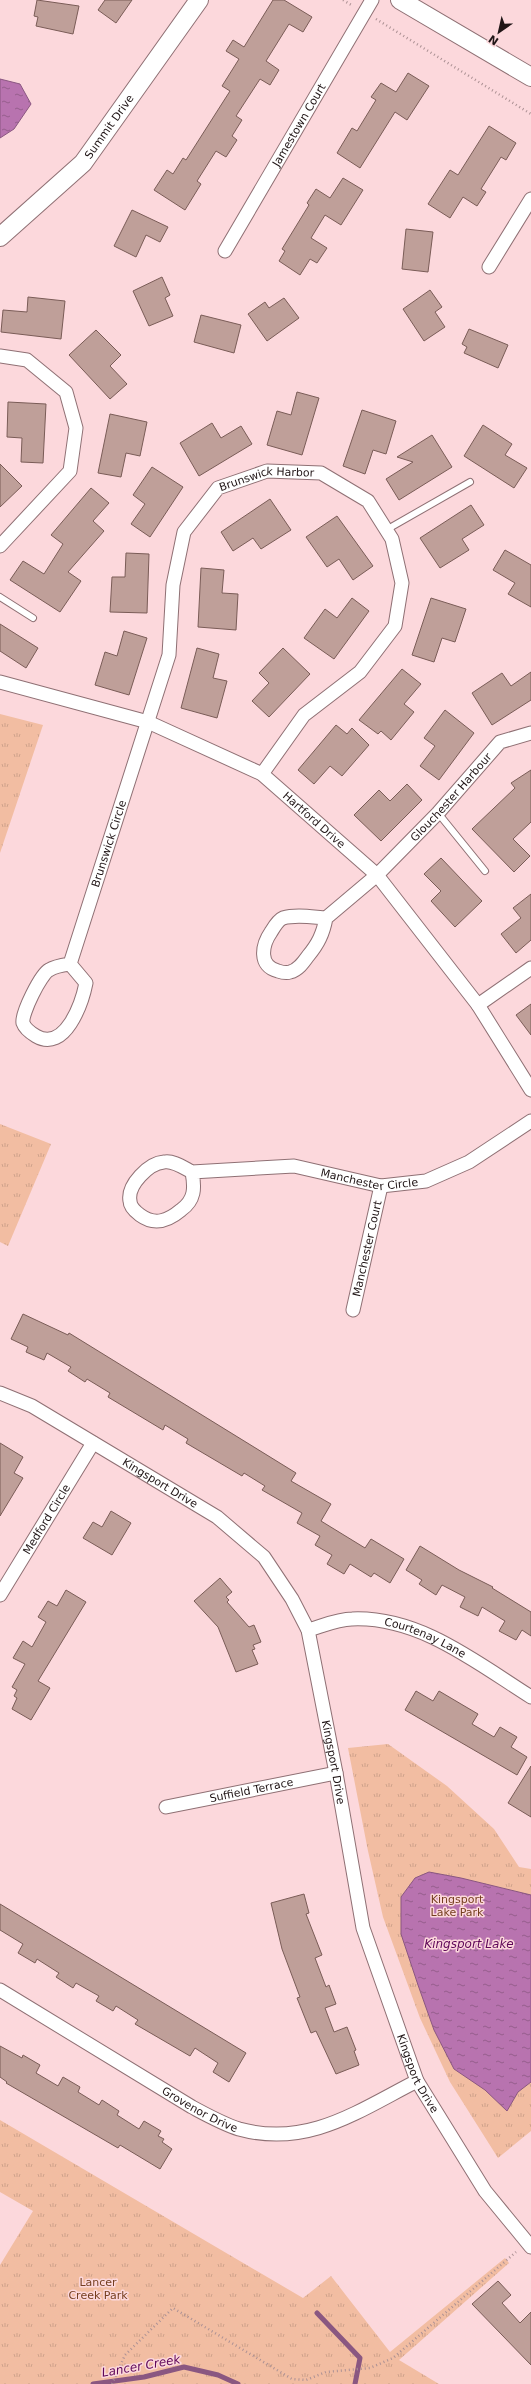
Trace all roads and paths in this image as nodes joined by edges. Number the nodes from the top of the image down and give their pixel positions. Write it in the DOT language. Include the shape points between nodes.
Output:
graph roads {
  1 [pos="199,0"];
  2 [pos="343,0"];
  3 [pos="372,0"];
  4 [pos="400,0"];
  5 [pos="365,12"];
  6 [pos="531,77"];
  7 [pos="531,114"];
  8 [pos="531,200"];
  9 [pos="0,237"];
  10 [pos="225,251"];
  11 [pos="489,267"];
  12 [pos="0,356"];
  13 [pos="470,482"];
  14 [pos="386,530"];
  15 [pos="0,546"];
  16 [pos="0,597"];
  17 [pos="33,618"];
  18 [pos="0,682"];
  19 [pos="148,722"];
  20 [pos="531,733"];
  21 [pos="262,774"];
  22 [pos="438,814"];
  23 [pos="485,871"];
  24 [pos="377,875"];
  25 [pos="326,918"];
  26 [pos="70,964"];
  27 [pos="531,968"];
  28 [pos="478,1006"];
  29 [pos="531,1090"];
  30 [pos="531,1121"];
  31 [pos="192,1172"];
  32 [pos="381,1186"];
  33 [pos="352,1310"];
  34 [pos="0,1393"];
  35 [pos="93,1443"];
  36 [pos="0,1595"];
  37 [pos="308,1630"];
  38 [pos="531,1697"];
  39 [pos="336,1773"];
  40 [pos="166,1807"];
  41 [pos="0,1990"];
  42 [pos="417,2081"];
  43 [pos="531,2247"];
  44 [pos="518,2251"];
  45 [pos="112,2384"];
  1 -- 9 [label="street, Summit Drive" via="83,163"];
  2 -- 5 [label="path"];
  3 -- 5 [label="street, Jamestown Court"];
  4 -- 6 [label="street"];
  5 -- 7 [label="path"];
  5 -- 10 [label="street, Jamestown Court"];
  8 -- 11 [label="street"];
  12 -- 15 [label="street" via="27,360 66,392 76,428 70,470"];
  13 -- 14 [label="lane"];
  14 -- 19 [label="street, Brunswick Harbor" via="368,501 321,473 267,471 218,488 184,532 173,585 169,655"];
  14 -- 21 [label="street, Brunswick Harbor" via="392,539 402,582 395,626 360,672 304,715"];
  16 -- 17 [label="lane"];
  18 -- 19 [label="street, Hartford Drive"];
  19 -- 21 [label="street, Hartford Drive"];
  19 -- 26 [label="street, Brunswick Circle"];
  20 -- 22 [label="street, Glouchester Harbour" via="500,742"];
  21 -- 24 [label="street, Hartford Drive"];
  22 -- 23 [label="lane"];
  22 -- 24 [label="street, Glouchester Harbour"];
  24 -- 25 [label="street, Glouchester Harbour"];
  24 -- 28 [label="street, Hartford Drive"];
  25 -- 25 [label="street" via="324,933 318,944 299,967 289,973 276,971 268,966 263,957 263,947 281,919 294,916"];
  26 -- 26 [label="street" via="49,970 42,976 24,1015 23,1023 28,1030 42,1039 50,1040 60,1036 67,1029 84,994 86,983"];
  27 -- 28 [label="street"];
  28 -- 29 [label="street, Hartford Drive"];
  30 -- 32 [label="street, Manchester Circle" via="469,1162 426,1181"];
  31 -- 31 [label="street, Manchester Circle" via="165,1161 153,1165 140,1176 132,1189 130,1200 135,1211 146,1219 158,1222 172,1218 192,1199 195,1186"];
  31 -- 32 [label="street, Manchester Circle" via="294,1166"];
  32 -- 33 [label="street, Manchester Court"];
  34 -- 35 [label="street, Kingsport Drive" via="32,1406"];
  35 -- 36 [label="street, Medford Circle"];
  35 -- 37 [label="street, Kingsport Drive" via="217,1517 243,1537 264,1557 292,1599"];
  37 -- 38 [label="street, Courtenay Lane" via="351,1619 377,1620 406,1626 448,1645"];
  37 -- 39 [label="street, Kingsport Drive"];
  39 -- 40 [label="street, Suffield Terrace"];
  39 -- 42 [label="street, Kingsport Drive" via="363,1928"];
  41 -- 42 [label="street, Grovenor Drive" via="192,2107 221,2122 256,2132 275,2135 303,2133 330,2125"];
  42 -- 43 [label="street, Kingsport Drive" via="485,2191"];
  44 -- 45 [label="path" via="394,2358 370,2368 326,2372 306,2380 292,2379 173,2308 125,2355"];
}
